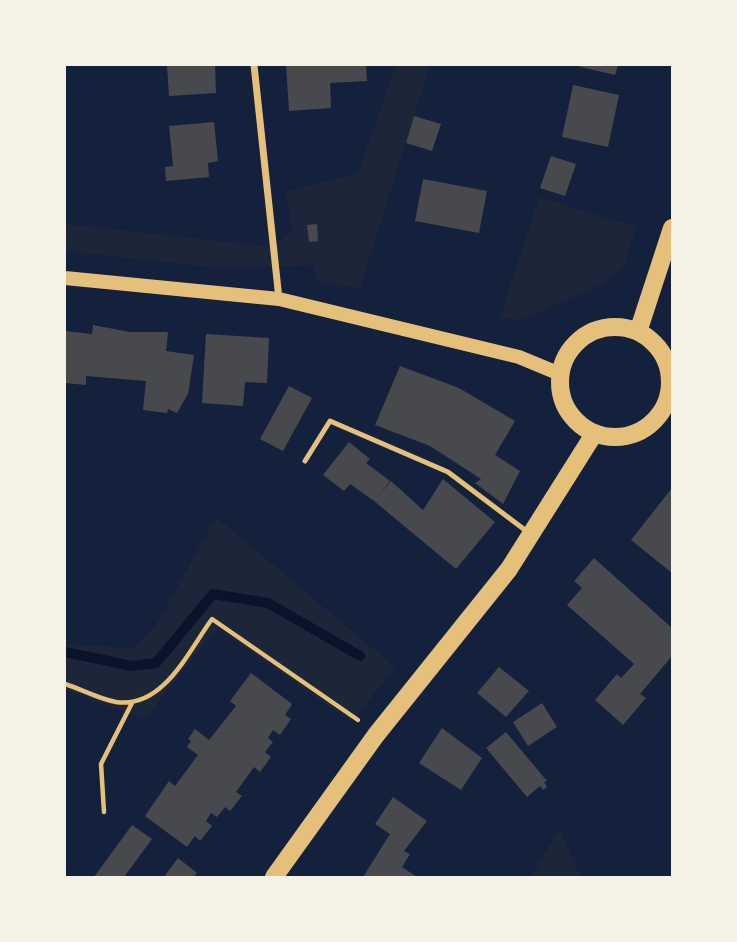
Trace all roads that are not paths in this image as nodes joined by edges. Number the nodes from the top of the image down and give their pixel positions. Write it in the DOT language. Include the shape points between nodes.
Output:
graph roads {
  1 [pos="254,65"];
  2 [pos="672,228"];
  3 [pos="65,278"];
  4 [pos="279,299"];
  5 [pos="638,332"];
  6 [pos="560,374"];
  7 [pos="671,389"];
  8 [pos="594,434"];
  9 [pos="305,461"];
  10 [pos="531,535"];
  11 [pos="274,877"];
  1 -- 4 [label="street"];
  2 -- 5 [label="main road"];
  3 -- 4 [label="main road"];
  4 -- 6 [label="main road" via="519,357"];
  5 -- 6 [label="main road" via="622,327 589,333 565,358"];
  5 -- 7 [label="main road" via="664,358"];
  6 -- 8 [label="main road" via="566,410"];
  7 -- 8 [label="main road" via="663,410 641,431 610,438"];
  8 -- 10 [label="main road"];
  9 -- 10 [label="lane" via="330,421 448,472"];
  10 -- 11 [label="main road" via="509,569 376,734"];
}
